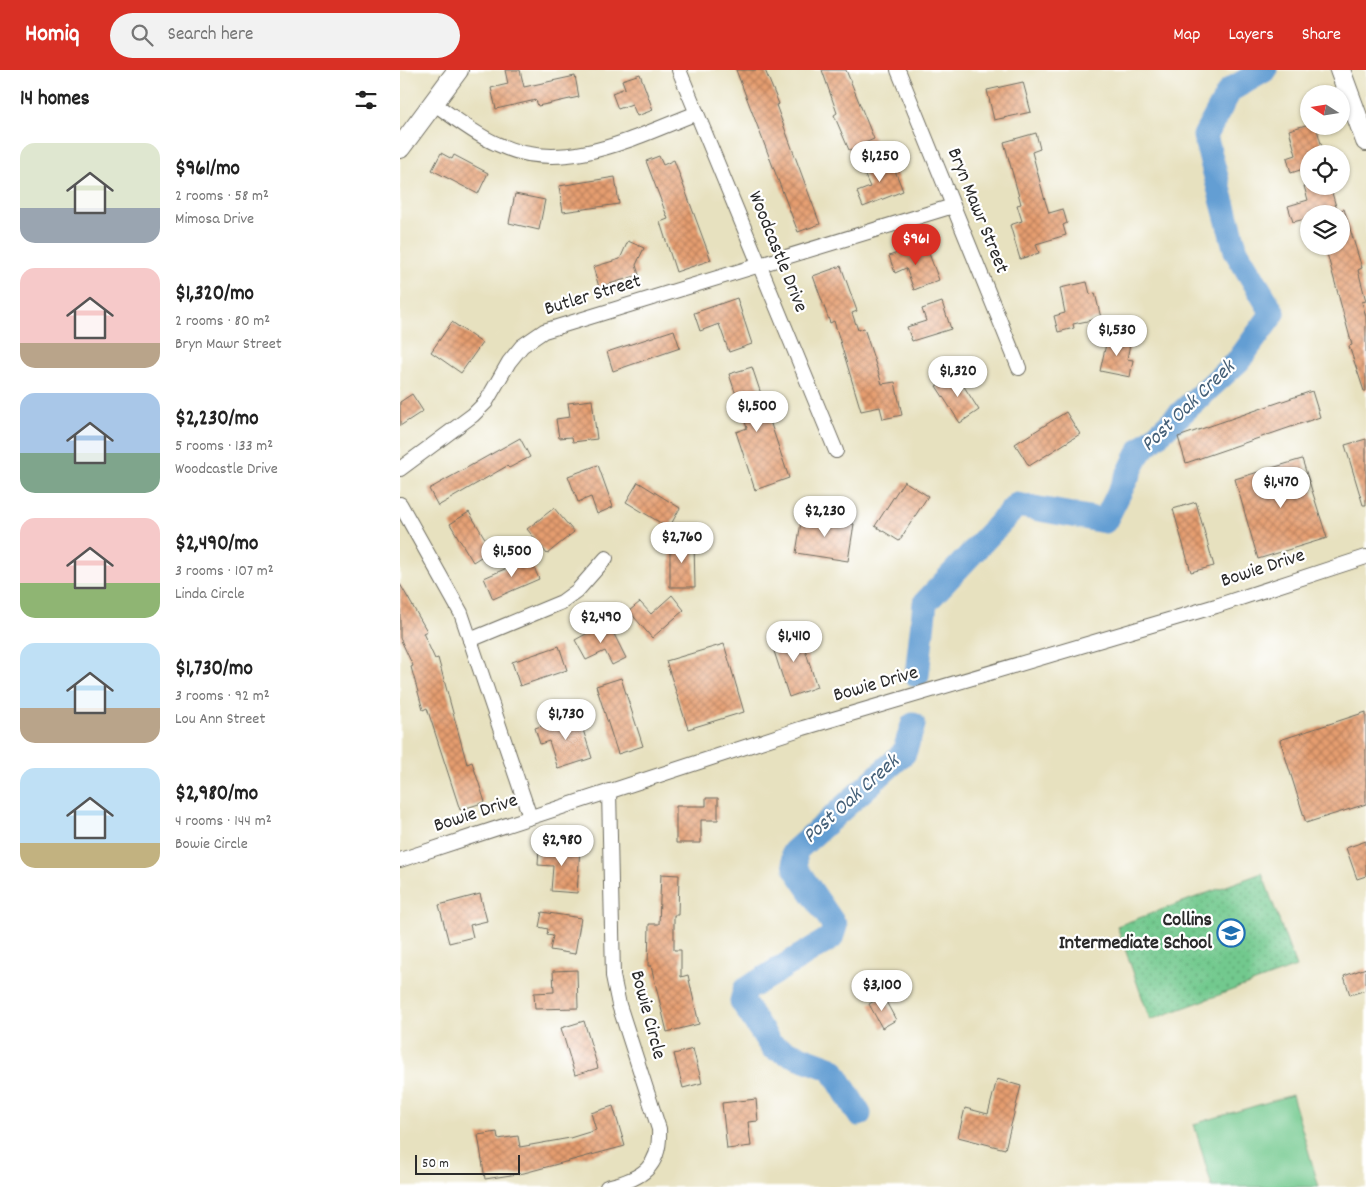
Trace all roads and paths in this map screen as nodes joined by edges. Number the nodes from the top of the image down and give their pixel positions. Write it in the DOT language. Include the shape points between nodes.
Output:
graph roads {
  1 [pos="458,70"];
  2 [pos="679,70"];
  3 [pos="898,70"];
  4 [pos="1340,70"];
  5 [pos="433,103"];
  6 [pos="1360,105"];
  7 [pos="697,113"];
  8 [pos="1366,141"];
  9 [pos="400,148"];
  10 [pos="953,206"];
  11 [pos="761,265"];
  12 [pos="1019,368"];
  13 [pos="836,451"];
  14 [pos="400,468"];
  15 [pos="400,504"];
  16 [pos="1366,557"];
  17 [pos="606,558"];
  18 [pos="470,640"];
  19 [pos="609,791"];
  20 [pos="530,817"];
  21 [pos="400,860"];
  22 [pos="607,1187"];
  1 -- 5 [label="street"];
  2 -- 7 [label="street, Woodcastle Drive"];
  3 -- 10 [label="street, Bryn Mawr Street"];
  4 -- 6 [label="street"];
  5 -- 7 [label="street" via="480,136 499,145 514,151 555,157 596,152"];
  5 -- 9 [label="street"];
  6 -- 8 [label="street"];
  7 -- 11 [label="street, Woodcastle Drive"];
  10 -- 11 [label="street, Butler Street"];
  10 -- 12 [label="street, Bryn Mawr Street"];
  11 -- 13 [label="street, Woodcastle Drive"];
  11 -- 14 [label="street, Butler Street" via="544,331 522,346 486,402 473,415"];
  15 -- 18 [label="street" via="462,614"];
  16 -- 19 [label="street, Bowie Drive" via="1216,606 802,728"];
  17 -- 18 [label="street" via="577,591 562,602"];
  18 -- 20 [label="street"];
  19 -- 20 [label="street, Bowie Drive"];
  19 -- 22 [label="street, Bowie Circle" via="614,976 659,1129 660,1142 656,1156 643,1172 629,1182"];
  20 -- 21 [label="street, Bowie Drive"];
}
